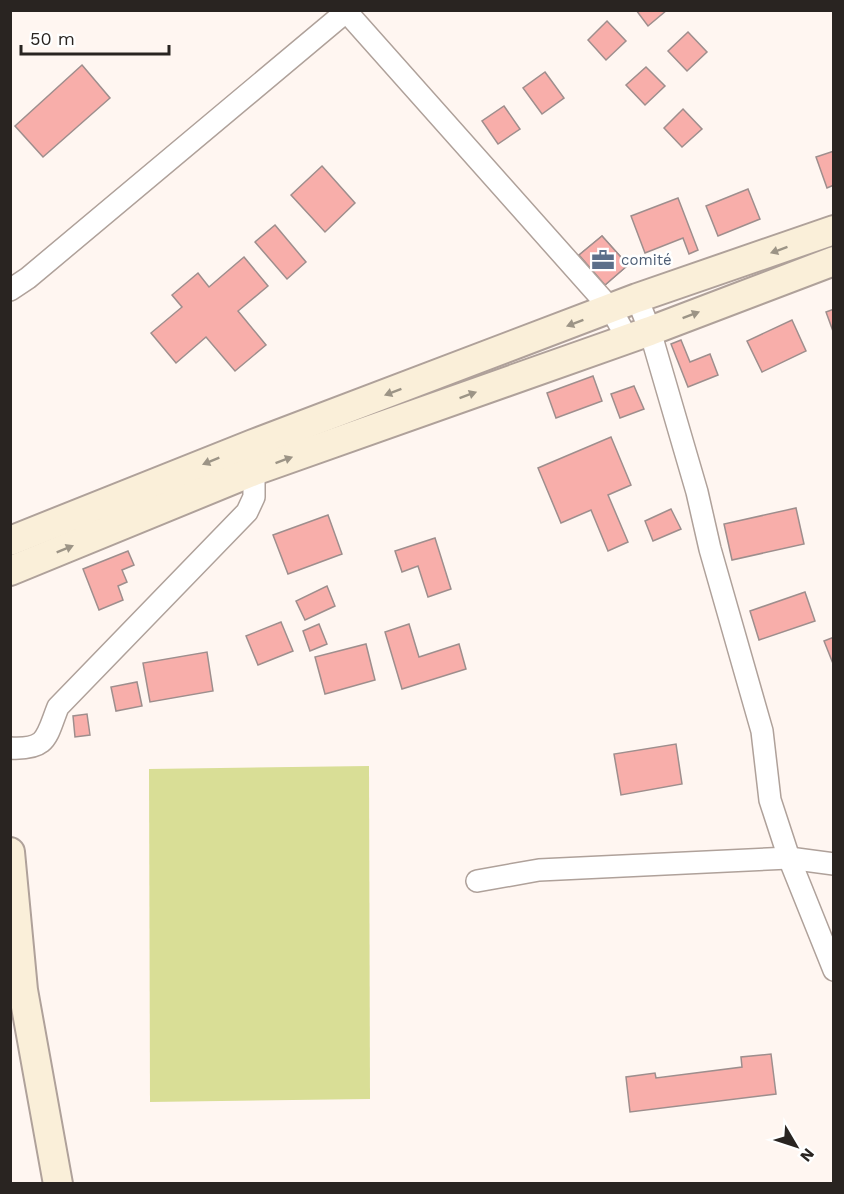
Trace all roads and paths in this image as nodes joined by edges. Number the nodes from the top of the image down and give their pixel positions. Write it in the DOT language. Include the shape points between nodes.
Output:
graph roads {
  1 [pos="346,11"];
  2 [pos="834,230"];
  3 [pos="834,261"];
  4 [pos="10,290"];
  5 [pos="638,298"];
  6 [pos="611,309"];
  7 [pos="638,335"];
  8 [pos="254,457"];
  9 [pos="10,541"];
  10 [pos="10,571"];
  11 [pos="10,748"];
  12 [pos="10,852"];
  13 [pos="789,858"];
  14 [pos="834,864"];
  15 [pos="477,881"];
  16 [pos="834,970"];
  17 [pos="17,990"];
  18 [pos="58,1184"];
  1 -- 4 [label="street"];
  1 -- 6 [label="street"];
  2 -- 5 [label="main road, one-way"];
  7 -- 3 [label="main road, one-way"];
  5 -- 6 [label="main road"];
  5 -- 7 [label="street"];
  6 -- 7 [label="street"];
  6 -- 8 [label="main road, one-way"];
  8 -- 7 [label="main road, one-way"];
  7 -- 13 [label="street" via="697,492 762,731 770,801"];
  8 -- 9 [label="main road, one-way"];
  10 -- 8 [label="main road, one-way"];
  8 -- 11 [label="street" via="254,496 248,512 58,707 47,736 39,745"];
  12 -- 17 [label="main road"];
  13 -- 14 [label="street"];
  13 -- 15 [label="street" via="539,870"];
  13 -- 16 [label="street"];
  17 -- 18 [label="main road"];
}
